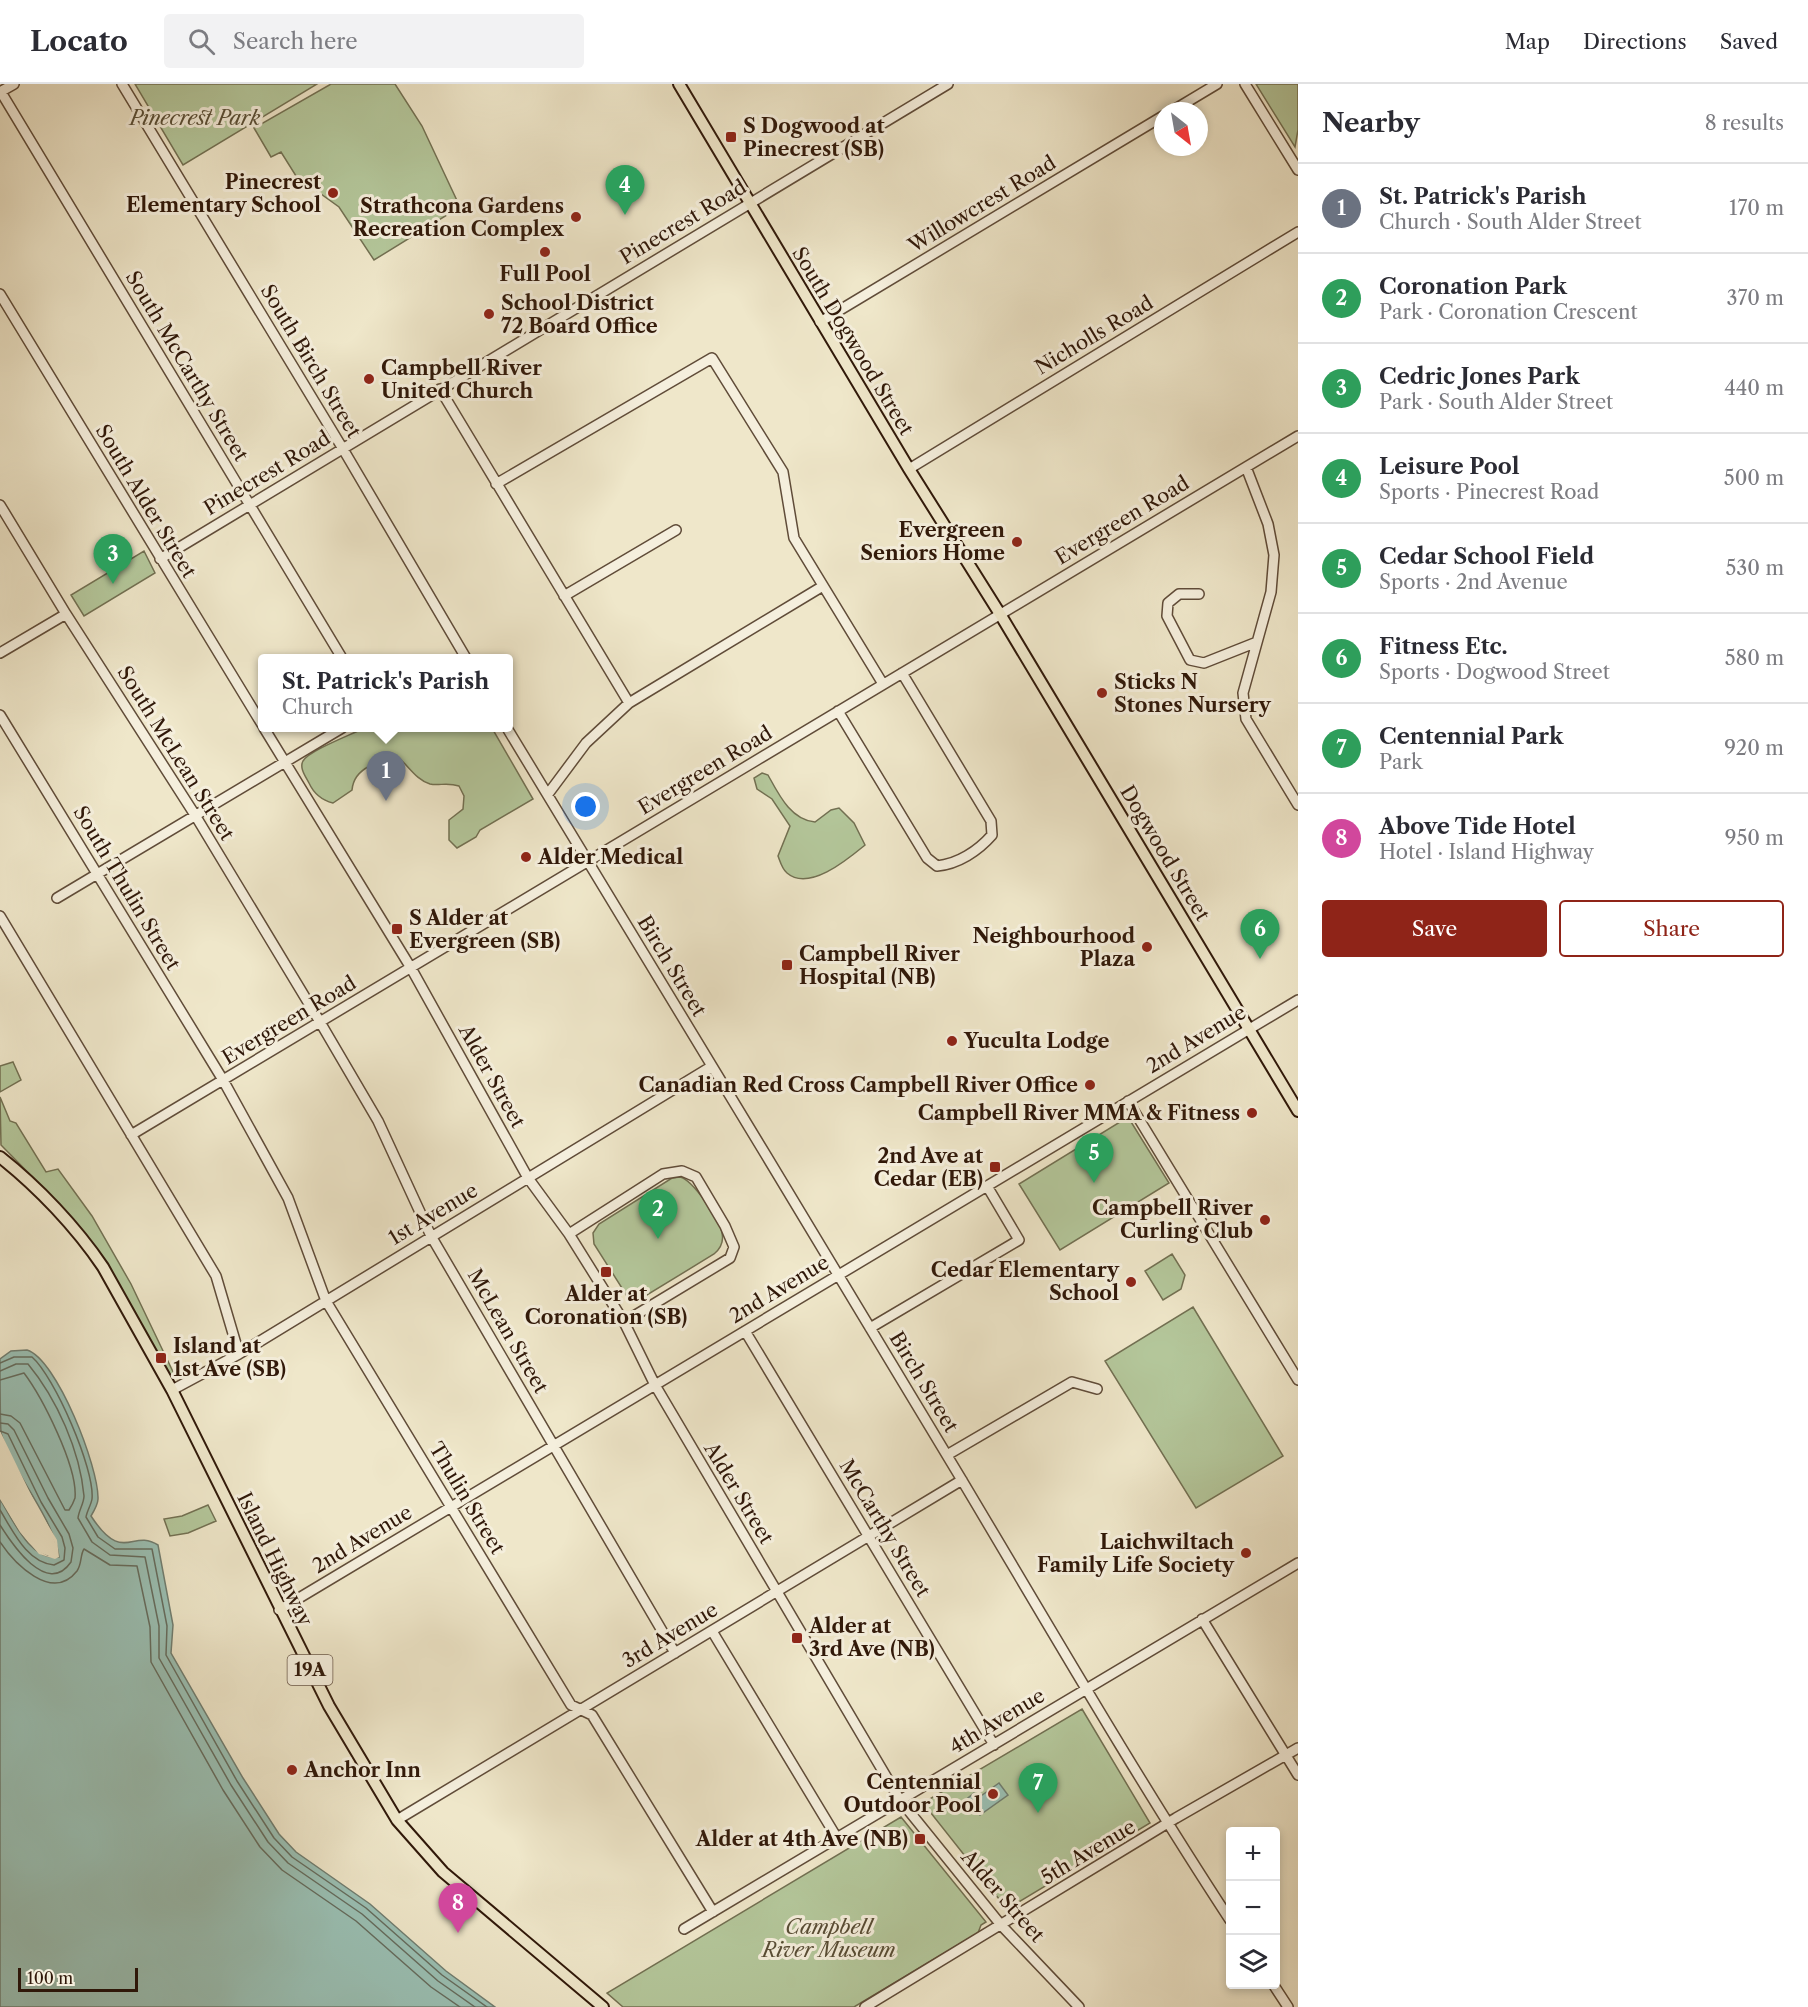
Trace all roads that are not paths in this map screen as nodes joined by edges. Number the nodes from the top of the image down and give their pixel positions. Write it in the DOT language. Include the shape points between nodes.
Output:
graph roads {
  1 [pos="14,84"];
  2 [pos="122,84"];
  3 [pos="679,84"];
  4 [pos="948,84"];
  5 [pos="1217,84"];
  6 [pos="1245,84"];
  7 [pos="0,92"];
  8 [pos="1187,102"];
  9 [pos="1154,121"];
  10 [pos="1298,170"];
  11 [pos="749,203"];
  12 [pos="1298,232"];
  13 [pos="0,294"];
  14 [pos="820,322"];
  15 [pos="440,389"];
  16 [pos="1298,435"];
  17 [pos="343,449"];
  18 [pos="1246,467"];
  19 [pos="909,469"];
  20 [pos="496,484"];
  21 [pos="0,505"];
  22 [pos="249,505"];
  23 [pos="676,530"];
  24 [pos="160,559"];
  25 [pos="823,586"];
  26 [pos="1199,594"];
  27 [pos="564,596"];
  28 [pos="66,614"];
  29 [pos="1000,614"];
  30 [pos="1257,642"];
  31 [pos="0,653"];
  32 [pos="340,654"];
  33 [pos="460,654"];
  34 [pos="902,673"];
  35 [pos="883,684"];
  36 [pos="629,703"];
  37 [pos="838,711"];
  38 [pos="0,715"];
  39 [pos="258,719"];
  40 [pos="266,732"];
  41 [pos="335,732"];
  42 [pos="509,732"];
  43 [pos="285,762"];
  44 [pos="548,794"];
  45 [pos="1298,805"];
  46 [pos="195,815"];
  47 [pos="588,861"];
  48 [pos="98,873"];
  49 [pos="57,898"];
  50 [pos="0,916"];
  51 [pos="411,968"];
  52 [pos="1298,1000"];
  53 [pos="320,1022"];
  54 [pos="1249,1028"];
  55 [pos="712,1066"];
  56 [pos="223,1080"];
  57 [pos="1128,1101"];
  58 [pos="1298,1111"];
  59 [pos="132,1135"];
  60 [pos="0,1157"];
  61 [pos="528,1178"];
  62 [pos="987,1186"];
  63 [pos="569,1234"];
  64 [pos="431,1236"];
  65 [pos="838,1275"];
  66 [pos="326,1300"];
  67 [pos="624,1322"];
  68 [pos="870,1328"];
  69 [pos="745,1331"];
  70 [pos="239,1354"];
  71 [pos="1298,1380"];
  72 [pos="655,1385"];
  73 [pos="1097,1389"];
  74 [pos="172,1390"];
  75 [pos="554,1446"];
  76 [pos="947,1455"];
  77 [pos="962,1480"];
  78 [pos="451,1507"];
  79 [pos="868,1536"];
  80 [pos="1298,1563"];
  81 [pos="777,1591"];
  82 [pos="279,1610"];
  83 [pos="1202,1620"];
  84 [pos="712,1631"];
  85 [pos="675,1653"];
  86 [pos="1085,1690"];
  87 [pos="580,1710"];
  88 [pos="993,1744"];
  89 [pos="1298,1748"];
  90 [pos="1285,1755"];
  91 [pos="1298,1775"];
  92 [pos="900,1800"];
  93 [pos="397,1820"];
  94 [pos="1168,1826"];
  95 [pos="837,1838"];
  96 [pos="713,1912"];
  97 [pos="1226,1914"];
  98 [pos="1001,1925"];
  99 [pos="684,1929"];
  100 [pos="1276,1989"];
  101 [pos="603,2007"];
  102 [pos="865,2007"];
  103 [pos="1079,2007"];
  104 [pos="1288,2007"];
  1 -- 7 [label="street"];
  2 -- 17 [label="street, South Birch Street"];
  3 -- 11 [label="main road, South Dogwood Street"];
  4 -- 11 [label="street, Pinecrest Road"];
  5 -- 8 [label="street"];
  6 -- 10 [label="street"];
  7 -- 22 [label="street, South McCarthy Street"];
  9 -- 14 [label="street, Willowcrest Road"];
  11 -- 14 [label="main road, South Dogwood Street"];
  11 -- 15 [label="street, Pinecrest Road"];
  12 -- 19 [label="street, Nicholls Road"];
  13 -- 24 [label="street, South Alder Street"];
  14 -- 19 [label="main road, South Dogwood Street"];
  15 -- 17 [label="street, Pinecrest Road"];
  15 -- 20 [label="street"];
  16 -- 18 [label="street, Evergreen Road"];
  17 -- 22 [label="street, Pinecrest Road"];
  17 -- 33 [label="street, South Birch Street"];
  18 -- 29 [label="street, Evergreen Road"];
  18 -- 30 [label="street" via="1268,524 1274,555 1271,592"];
  19 -- 29 [label="main road, South Dogwood Street"];
  20 -- 25 [label="street" via="712,358 783,472 794,538"];
  20 -- 27 [label="street"];
  21 -- 28 [label="street, South McLean Street"];
  22 -- 24 [label="street, Pinecrest Road"];
  22 -- 32 [label="street, South McCarthy Street"];
  23 -- 27 [label="street"];
  24 -- 39 [label="street, South Alder Street"];
  25 -- 35 [label="street"];
  25 -- 36 [label="street"];
  26 -- 30 [label="street" via="1179,594 1168,603 1167,616 1190,660 1204,663"];
  27 -- 36 [label="street"];
  28 -- 31 [label="street"];
  28 -- 46 [label="street, South McLean Street"];
  29 -- 34 [label="street, Evergreen Road"];
  29 -- 54 [label="main road, Dogwood Street"];
  30 -- 45 [label="street" via="1243,693 1246,719"];
  34 -- 35 [label="street, Evergreen Road"];
  34 -- 37 [label="street" via="991,821 992,835 964,856 937,866 927,858"];
  35 -- 37 [label="street, Evergreen Road"];
  36 -- 44 [label="street" via="586,743"];
  37 -- 47 [label="street, Evergreen Road"];
  38 -- 48 [label="street, South Thulin Street"];
  40 -- 43 [label="street, South Alder Street"];
  41 -- 43 [label="street"];
  42 -- 44 [label="street"];
  43 -- 46 [label="street"];
  43 -- 51 [label="street, South Alder Street"];
  44 -- 47 [label="street"];
  46 -- 48 [label="street"];
  46 -- 53 [label="street, South McLean Street"];
  47 -- 51 [label="street, Evergreen Road"];
  47 -- 55 [label="street, Birch Street"];
  48 -- 49 [label="street"];
  48 -- 56 [label="street, South Thulin Street"];
  50 -- 59 [label="street"];
  51 -- 53 [label="street, Evergreen Road"];
  51 -- 61 [label="street, Alder Street"];
  52 -- 54 [label="street, 2nd Avenue"];
  53 -- 56 [label="street, Evergreen Road"];
  53 -- 64 [label="street, McLean Street" via="378,1121"];
  54 -- 57 [label="street, 2nd Avenue"];
  54 -- 58 [label="main road, Dogwood Street"];
  55 -- 61 [label="street, 1st Avenue"];
  55 -- 65 [label="street, Birch Street"];
  56 -- 59 [label="street, Evergreen Road"];
  56 -- 66 [label="street, Thulin Street" via="288,1198"];
  57 -- 62 [label="street, 2nd Avenue"];
  57 -- 71 [label="street"];
  59 -- 70 [label="street" via="216,1276"];
  60 -- 74 [label="main road, Island Highway / 19A" via="91,1250"];
  61 -- 63 [label="street, Alder Street"];
  61 -- 64 [label="street, 1st Avenue"];
  62 -- 65 [label="street, 2nd Avenue"];
  62 -- 68 [label="street" via="1019,1239"];
  63 -- 67 [label="street, Alder Street"];
  63 -- 67 [label="street" via="663,1174 682,1172 696,1177 734,1247 730,1258"];
  64 -- 66 [label="street, 1st Avenue"];
  64 -- 75 [label="street, McLean Street"];
  65 -- 68 [label="street, Birch Street"];
  65 -- 69 [label="street, 2nd Avenue"];
  66 -- 70 [label="street, 1st Avenue"];
  66 -- 78 [label="street, Thulin Street"];
  67 -- 72 [label="street, Alder Street"];
  68 -- 76 [label="street, Birch Street"];
  69 -- 72 [label="street, 2nd Avenue"];
  69 -- 79 [label="street, McCarthy Street"];
  70 -- 74 [label="street, 1st Avenue"];
  72 -- 75 [label="street, 2nd Avenue"];
  72 -- 81 [label="street, Alder Street"];
  73 -- 76 [label="street" via="1072,1382"];
  74 -- 82 [label="main road, Island Highway / 19A"];
  75 -- 78 [label="street, 2nd Avenue"];
  75 -- 85 [label="street, McLean Street"];
  76 -- 77 [label="street, Birch Street"];
  77 -- 79 [label="street, 3rd Avenue"];
  77 -- 86 [label="street, Birch Street"];
  78 -- 82 [label="street, 2nd Avenue"];
  78 -- 87 [label="street, Thulin Street" via="571,1705"];
  79 -- 81 [label="street, 3rd Avenue"];
  79 -- 88 [label="street, McCarthy Street"];
  80 -- 83 [label="street, 4th Avenue"];
  81 -- 84 [label="street, 3rd Avenue"];
  81 -- 92 [label="street, Alder Street"];
  82 -- 93 [label="main road, Island Highway / 19A" via="349,1743"];
  83 -- 86 [label="street, 4th Avenue"];
  83 -- 90 [label="street"];
  84 -- 85 [label="street, 3rd Avenue"];
  84 -- 95 [label="street"];
  85 -- 87 [label="street, 3rd Avenue"];
  86 -- 88 [label="street, 4th Avenue"];
  86 -- 94 [label="street, Birch Street"];
  87 -- 93 [label="street, 3rd Avenue"];
  87 -- 96 [label="street, Thulin Street" via="592,1715"];
  88 -- 92 [label="street, 4th Avenue"];
  89 -- 90 [label="street, 5th Avenue"];
  90 -- 91 [label="street"];
  90 -- 94 [label="street, 5th Avenue"];
  92 -- 95 [label="street, 4th Avenue"];
  92 -- 98 [label="street, Alder Street"];
  93 -- 101 [label="main road, Island Highway / 19A" via="443,1872"];
  94 -- 97 [label="street, Birch Street"];
  94 -- 98 [label="street, 5th Avenue"];
  95 -- 96 [label="street, 4th Avenue"];
  96 -- 99 [label="street, 4th Avenue"];
  98 -- 102 [label="street, 5th Avenue"];
  98 -- 103 [label="street, Alder Street"];
  100 -- 104 [label="street"];
}
